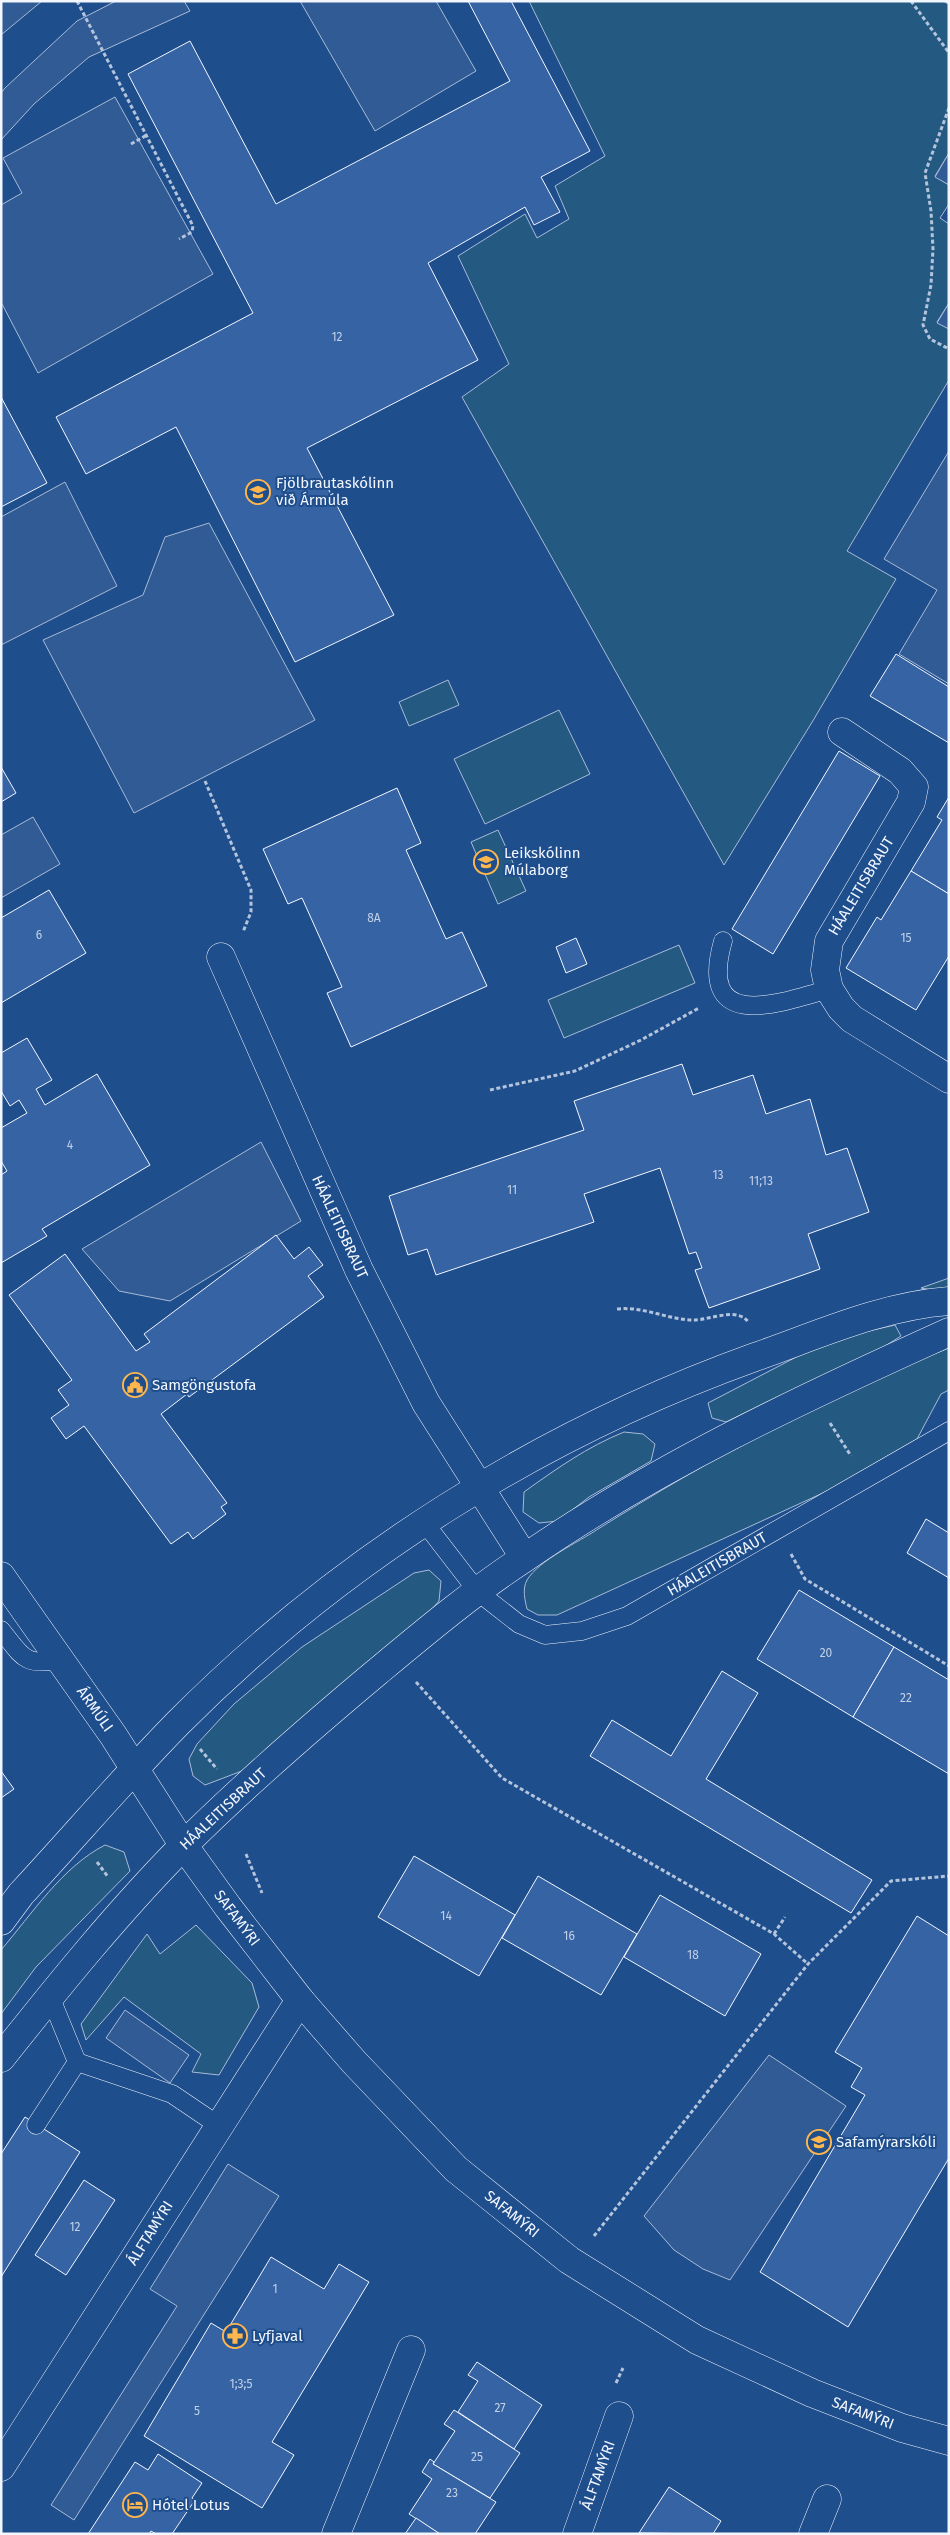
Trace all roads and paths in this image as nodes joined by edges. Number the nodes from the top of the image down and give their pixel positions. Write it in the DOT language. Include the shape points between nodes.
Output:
graph roads {
  1 [pos="77,1"];
  2 [pos="912,1"];
  3 [pos="945,1"];
  4 [pos="949,3"];
  5 [pos="949,53"];
  6 [pos="949,108"];
  7 [pos="147,136"];
  8 [pos="131,144"];
  9 [pos="180,239"];
  10 [pos="949,349"];
  11 [pos="842,732"];
  12 [pos="205,781"];
  13 [pos="723,941"];
  14 [pos="221,957"];
  15 [pos="829,988"];
  16 [pos="724,994"];
  17 [pos="949,1079"];
  18 [pos="490,1090"];
  19 [pos="949,1300"];
  20 [pos="617,1309"];
  21 [pos="752,1331"];
  22 [pos="949,1332"];
  23 [pos="825,1415"];
  24 [pos="949,1431"];
  25 [pos="864,1480"];
  26 [pos="479,1486"];
  27 [pos="424,1522"];
  28 [pos="787,1548"];
  29 [pos="524,1557"];
  30 [pos="1,1576"];
  31 [pos="478,1592"];
  32 [pos="1,1630"];
  33 [pos="61,1660"];
  34 [pos="949,1666"];
  35 [pos="415,1681"];
  36 [pos="197,1744"];
  37 [pos="135,1770"];
  38 [pos="219,1770"];
  39 [pos="184,1846"];
  40 [pos="246,1854"];
  41 [pos="95,1859"];
  42 [pos="949,1876"];
  43 [pos="110,1879"];
  44 [pos="263,1896"];
  45 [pos="785,1917"];
  46 [pos="1,1920"];
  47 [pos="774,1934"];
  48 [pos="808,1964"];
  49 [pos="50,1996"];
  50 [pos="300,2000"];
  51 [pos="1,2058"];
  52 [pos="77,2062"];
  53 [pos="36,2125"];
  54 [pos="218,2125"];
  55 [pos="589,2242"];
  56 [pos="411,2350"];
  57 [pos="619,2416"];
  58 [pos="949,2441"];
  59 [pos="1,2468"];
  60 [pos="827,2499"];
  61 [pos="336,2534"];
  62 [pos="576,2534"];
  63 [pos="812,2534"];
  1 -- 7 [label="path"];
  2 -- 5 [label="path"];
  3 -- 4 [label="path"];
  6 -- 10 [label="path" via="925,174 933,249 923,326 930,339"];
  7 -- 8 [label="path"];
  7 -- 9 [label="path" via="194,226 192,232"];
  11 -- 15 [label="street, HÁALEITISBRAUT" via="900,770 914,787 911,802 829,940 825,970"];
  12 -- 14 [label="path" via="251,890 251,912 246,929"];
  13 -- 16 [label="lane" via="716,965 717,979"];
  14 -- 26 [label="street, HÁALEITISBRAUT" via="359,1270 426,1403"];
  15 -- 16 [label="lane" via="761,1007 745,1006"];
  15 -- 17 [label="street, HÁALEITISBRAUT" via="852,1019"];
  16 -- 18 [label="path" via="641,1040 575,1071"];
  19 -- 26 [label="street" via="862,1318 630,1406"];
  20 -- 21 [label="path" via="633,1308 693,1320 737,1314 746,1318"];
  22 -- 29 [label="street, HÁALEITISBRAUT" via="761,1419 645,1482"];
  23 -- 25 [label="path"];
  24 -- 25 [label="lane, HÁALEITISBRAUT"];
  25 -- 31 [label="lane, HÁALEITISBRAUT" via="627,1616 582,1631 545,1634 519,1624"];
  26 -- 27 [label="street"];
  26 -- 29 [label="street, HÁALEITISBRAUT"];
  27 -- 31 [label="lane, HÁALEITISBRAUT"];
  27 -- 37 [label="street" via="341,1579 275,1632 178,1723"];
  28 -- 34 [label="path" via="805,1579"];
  29 -- 31 [label="street, HÁALEITISBRAUT"];
  30 -- 33 [label="street, ÁRMÚLI"];
  31 -- 39 [label="street, HÁALEITISBRAUT" via="336,1706"];
  32 -- 33 [label="lane" via="22,1657 40,1663"];
  33 -- 37 [label="street, ÁRMÚLI"];
  35 -- 47 [label="path" via="502,1778"];
  36 -- 38 [label="path"];
  37 -- 39 [label="street, ÁRMÚLI"];
  37 -- 46 [label="street"];
  39 -- 49 [label="street, HÁALEITISBRAUT" via="127,1905"];
  39 -- 50 [label="street, SAFAMÝRI"];
  40 -- 44 [label="path"];
  41 -- 43 [label="path"];
  42 -- 48 [label="path" via="890,1881"];
  45 -- 47 [label="path"];
  47 -- 48 [label="path"];
  48 -- 55 [label="path"];
  49 -- 51 [label="street, HÁALEITISBRAUT"];
  49 -- 52 [label="lane"];
  50 -- 54 [label="street, ÁLFTAMÝRI"];
  50 -- 58 [label="street, SAFAMÝRI" via="456,2169 569,2260 698,2340 812,2393 902,2428"];
  52 -- 53 [label="lane"];
  52 -- 54 [label="lane" via="172,2094"];
  54 -- 59 [label="street, ÁLFTAMÝRI"];
  56 -- 61 [label="street"];
  57 -- 62 [label="street, ÁLFTAMÝRI"];
  60 -- 63 [label="street"];
}
